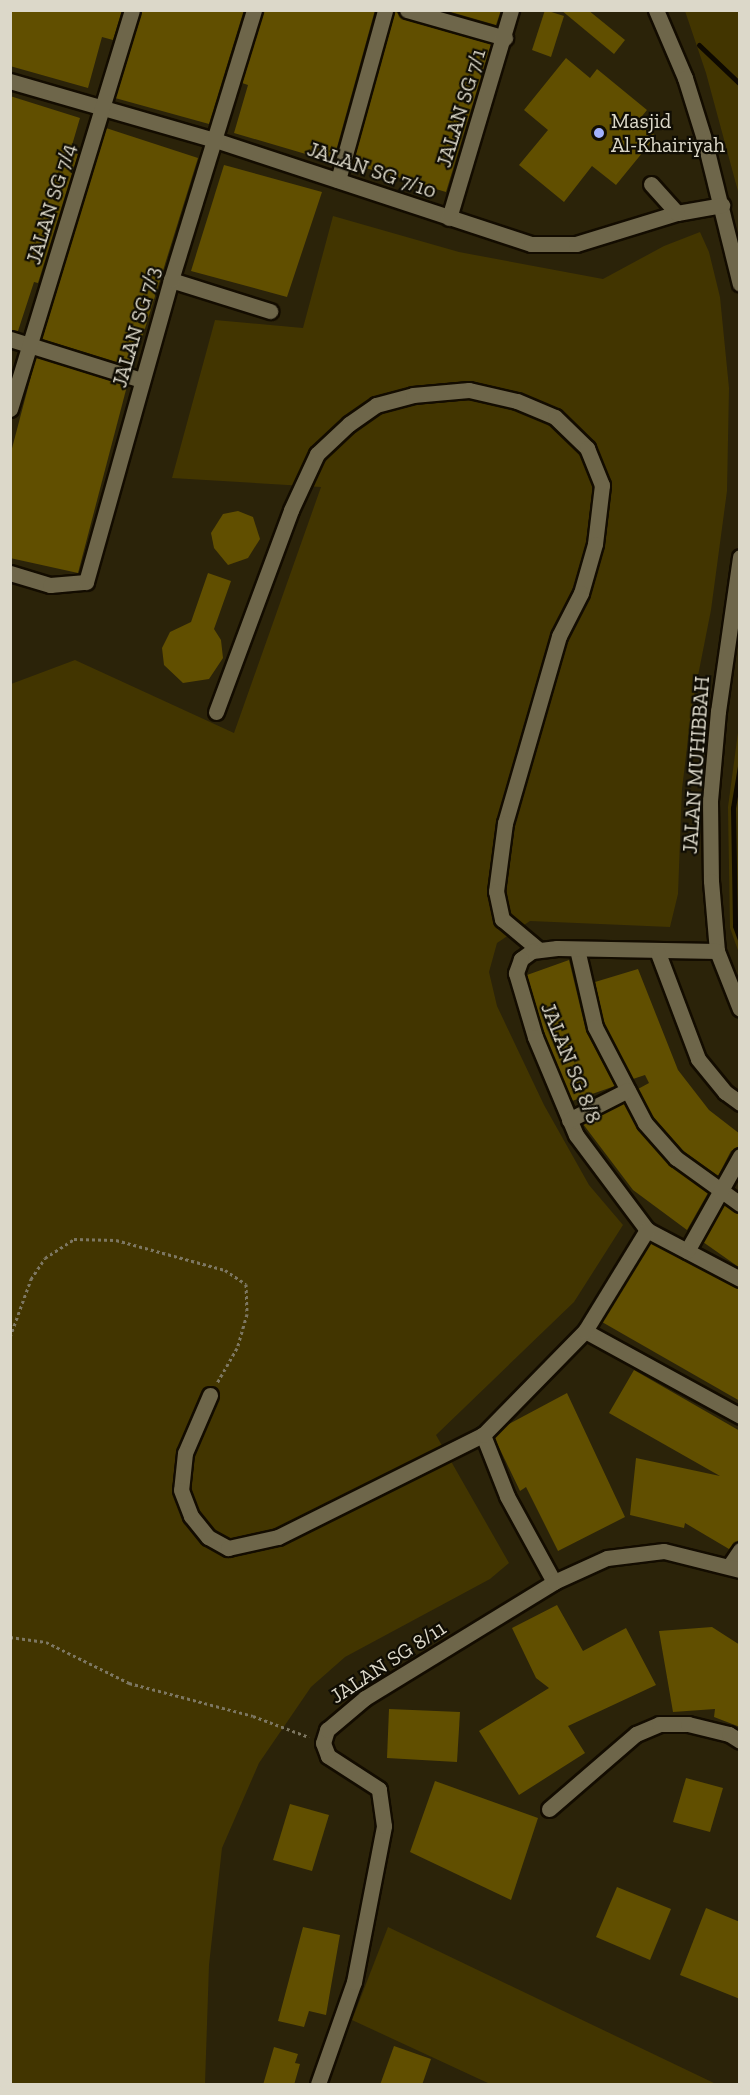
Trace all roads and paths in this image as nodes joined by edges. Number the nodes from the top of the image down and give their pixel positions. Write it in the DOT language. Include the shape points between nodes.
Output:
graph roads {
  1 [pos="132,10"];
  2 [pos="254,10"];
  3 [pos="385,10"];
  4 [pos="407,10"];
  5 [pos="511,10"];
  6 [pos="657,10"];
  7 [pos="505,38"];
  8 [pos="10,81"];
  9 [pos="102,109"];
  10 [pos="215,140"];
  11 [pos="338,180"];
  12 [pos="651,184"];
  13 [pos="722,205"];
  14 [pos="677,213"];
  15 [pos="449,218"];
  16 [pos="171,280"];
  17 [pos="740,284"];
  18 [pos="270,311"];
  19 [pos="10,339"];
  20 [pos="30,346"];
  21 [pos="142,380"];
  22 [pos="10,409"];
  23 [pos="740,556"];
  24 [pos="10,573"];
  25 [pos="216,712"];
  26 [pos="577,949"];
  27 [pos="539,951"];
  28 [pos="717,951"];
  29 [pos="658,953"];
  30 [pos="740,1009"];
  31 [pos="628,1090"];
  32 [pos="740,1103"];
  33 [pos="569,1120"];
  34 [pos="740,1156"];
  35 [pos="719,1193"];
  36 [pos="740,1204"];
  37 [pos="647,1230"];
  38 [pos="687,1251"];
  39 [pos="740,1279"];
  40 [pos="585,1331"];
  41 [pos="10,1337"];
  42 [pos="210,1395"];
  43 [pos="740,1416"];
  44 [pos="483,1435"];
  45 [pos="740,1550"];
  46 [pos="735,1568"];
  47 [pos="554,1582"];
  48 [pos="10,1638"];
  49 [pos="740,1741"];
  50 [pos="322,1743"];
  51 [pos="549,1809"];
  52 [pos="318,2085"];
  1 -- 9 [label="street, JALAN SG 7/4"];
  2 -- 10 [label="street, JALAN SG 7/3"];
  3 -- 11 [label="street"];
  4 -- 7 [label="street"];
  5 -- 7 [label="street, JALAN SG 7/1"];
  6 -- 13 [label="street" via="685,78"];
  7 -- 15 [label="street, JALAN SG 7/1"];
  8 -- 9 [label="street, JALAN SG 7/10"];
  9 -- 10 [label="street, JALAN SG 7/10"];
  9 -- 20 [label="street, JALAN SG 7/4"];
  10 -- 11 [label="street, JALAN SG 7/10"];
  10 -- 16 [label="street, JALAN SG 7/3"];
  11 -- 15 [label="street, JALAN SG 7/10"];
  12 -- 14 [label="street"];
  13 -- 14 [label="street, JALAN SG 7/10"];
  13 -- 17 [label="street"];
  14 -- 15 [label="street, JALAN SG 7/10" via="576,244 531,244"];
  16 -- 18 [label="street"];
  16 -- 21 [label="street, JALAN SG 7/3"];
  19 -- 20 [label="street"];
  20 -- 21 [label="street"];
  20 -- 22 [label="street, JALAN SG 7/4"];
  21 -- 24 [label="street, JALAN SG 7/3" via="86,582 50,585"];
  23 -- 28 [label="street, JALAN MUHIBBAH" via="710,801"];
  25 -- 27 [label="street" via="291,510 317,454 349,424 376,405 413,395 469,390 517,401 555,417 587,448 602,485 595,544 581,594 559,636 505,823 496,891 502,920"];
  26 -- 27 [label="street"];
  26 -- 29 [label="street"];
  26 -- 31 [label="street" via="596,1027"];
  27 -- 33 [label="street, JALAN SG 8/8" via="521,959 520,994"];
  28 -- 29 [label="street"];
  28 -- 30 [label="street, JALAN MUHIBBAH"];
  29 -- 32 [label="street" via="698,1059 725,1092"];
  31 -- 33 [label="street"];
  31 -- 35 [label="street" via="645,1123"];
  33 -- 37 [label="street, JALAN SG 8/8"];
  34 -- 35 [label="street"];
  35 -- 36 [label="street"];
  35 -- 38 [label="street"];
  37 -- 38 [label="street, JALAN SG 8/8"];
  37 -- 40 [label="street"];
  38 -- 39 [label="street, JALAN SG 8/8"];
  40 -- 43 [label="street"];
  40 -- 44 [label="street"];
  41 -- 42 [label="path" via="31,1278 45,1258 74,1239 116,1240 170,1253 225,1270 246,1284 248,1314 237,1348"];
  42 -- 44 [label="street" via="185,1453 181,1490 191,1516 208,1537 228,1548 278,1537"];
  44 -- 47 [label="street" via="507,1496"];
  45 -- 46 [label="street"];
  46 -- 47 [label="street, JALAN SG 8/11" via="670,1551 643,1552 607,1558"];
  47 -- 50 [label="street, JALAN SG 8/11" via="365,1698 327,1730"];
  48 -- 50 [label="path" via="45,1642 129,1683 253,1716"];
  49 -- 51 [label="street" via="729,1734 688,1724 659,1724 636,1734"];
  50 -- 52 [label="street" via="328,1756 379,1789 384,1826 354,1983"];
}
